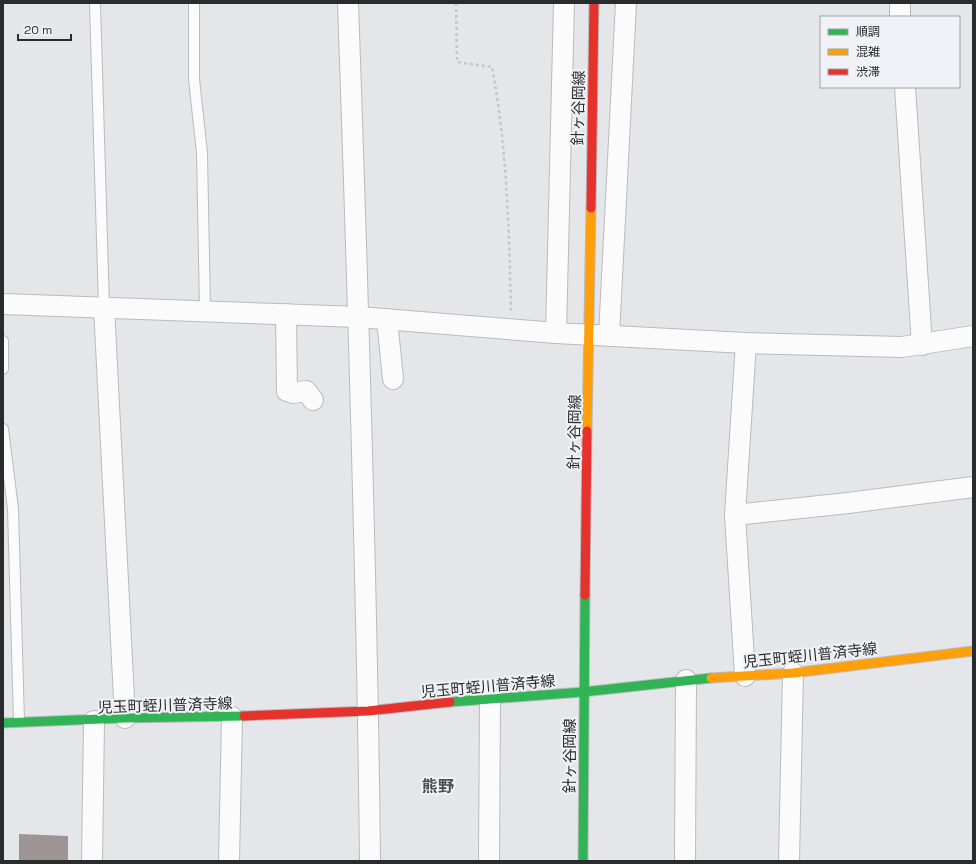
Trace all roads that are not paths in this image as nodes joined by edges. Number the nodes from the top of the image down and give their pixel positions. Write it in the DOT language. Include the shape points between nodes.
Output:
graph roads {
  1 [pos="95,3"];
  2 [pos="194,3"];
  3 [pos="348,3"];
  4 [pos="564,3"];
  5 [pos="594,3"];
  6 [pos="626,3"];
  7 [pos="900,3"];
  8 [pos="900,16"];
  9 [pos="905,88"];
  10 [pos="3,304"];
  11 [pos="104,307"];
  12 [pos="205,311"];
  13 [pos="286,314"];
  14 [pos="359,317"];
  15 [pos="387,319"];
  16 [pos="556,333"];
  17 [pos="599,335"];
  18 [pos="973,336"];
  19 [pos="3,341"];
  20 [pos="746,343"];
  21 [pos="922,345"];
  22 [pos="3,369"];
  23 [pos="393,380"];
  24 [pos="313,400"];
  25 [pos="3,429"];
  26 [pos="973,488"];
  27 [pos="735,515"];
  28 [pos="973,651"];
  29 [pos="792,673"];
  30 [pos="745,676"];
  31 [pos="686,680"];
  32 [pos="583,692"];
  33 [pos="490,698"];
  34 [pos="368,711"];
  35 [pos="232,717"];
  36 [pos="125,718"];
  37 [pos="94,721"];
  38 [pos="19,722"];
  39 [pos="3,723"];
  40 [pos="92,861"];
  41 [pos="230,861"];
  42 [pos="370,861"];
  43 [pos="489,861"];
  44 [pos="583,861"];
  45 [pos="685,861"];
  46 [pos="789,861"];
  1 -- 11 [label="lane"];
  2 -- 12 [label="lane" via="194,79 202,153"];
  3 -- 14 [label="street"];
  4 -- 16 [label="street"];
  5 -- 17 [label="main road, 針ヶ谷岡線"];
  6 -- 17 [label="street"];
  7 -- 8 [label="street"];
  9 -- 21 [label="street"];
  10 -- 11 [label="street"];
  11 -- 12 [label="street"];
  11 -- 36 [label="street"];
  12 -- 13 [label="street"];
  13 -- 14 [label="street"];
  13 -- 24 [label="street" via="287,391 293,394 306,391"];
  14 -- 15 [label="street"];
  14 -- 34 [label="street"];
  15 -- 16 [label="street"];
  15 -- 23 [label="street"];
  16 -- 17 [label="street"];
  17 -- 20 [label="street"];
  17 -- 32 [label="main road, 針ヶ谷岡線"];
  18 -- 21 [label="street"];
  19 -- 22 [label="lane"];
  20 -- 21 [label="street" via="902,347"];
  20 -- 27 [label="street"];
  25 -- 38 [label="lane" via="13,509"];
  26 -- 27 [label="street"];
  27 -- 30 [label="street"];
  28 -- 29 [label="main road, 児玉町蛭川普済寺線"];
  29 -- 30 [label="main road, 児玉町蛭川普済寺線"];
  29 -- 46 [label="street"];
  30 -- 31 [label="main road, 児玉町蛭川普済寺線"];
  31 -- 32 [label="main road, 児玉町蛭川普済寺線"];
  31 -- 45 [label="street"];
  32 -- 33 [label="main road, 児玉町蛭川普済寺線"];
  32 -- 44 [label="main road, 針ヶ谷岡線"];
  33 -- 34 [label="main road, 児玉町蛭川普済寺線"];
  33 -- 43 [label="street"];
  34 -- 35 [label="main road, 児玉町蛭川普済寺線"];
  34 -- 42 [label="street"];
  35 -- 36 [label="main road, 児玉町蛭川普済寺線"];
  35 -- 41 [label="street"];
  36 -- 37 [label="main road, 児玉町蛭川普済寺線"];
  37 -- 38 [label="main road, 児玉町蛭川普済寺線"];
  37 -- 40 [label="street"];
  38 -- 39 [label="main road, 児玉町蛭川普済寺線"];
}
